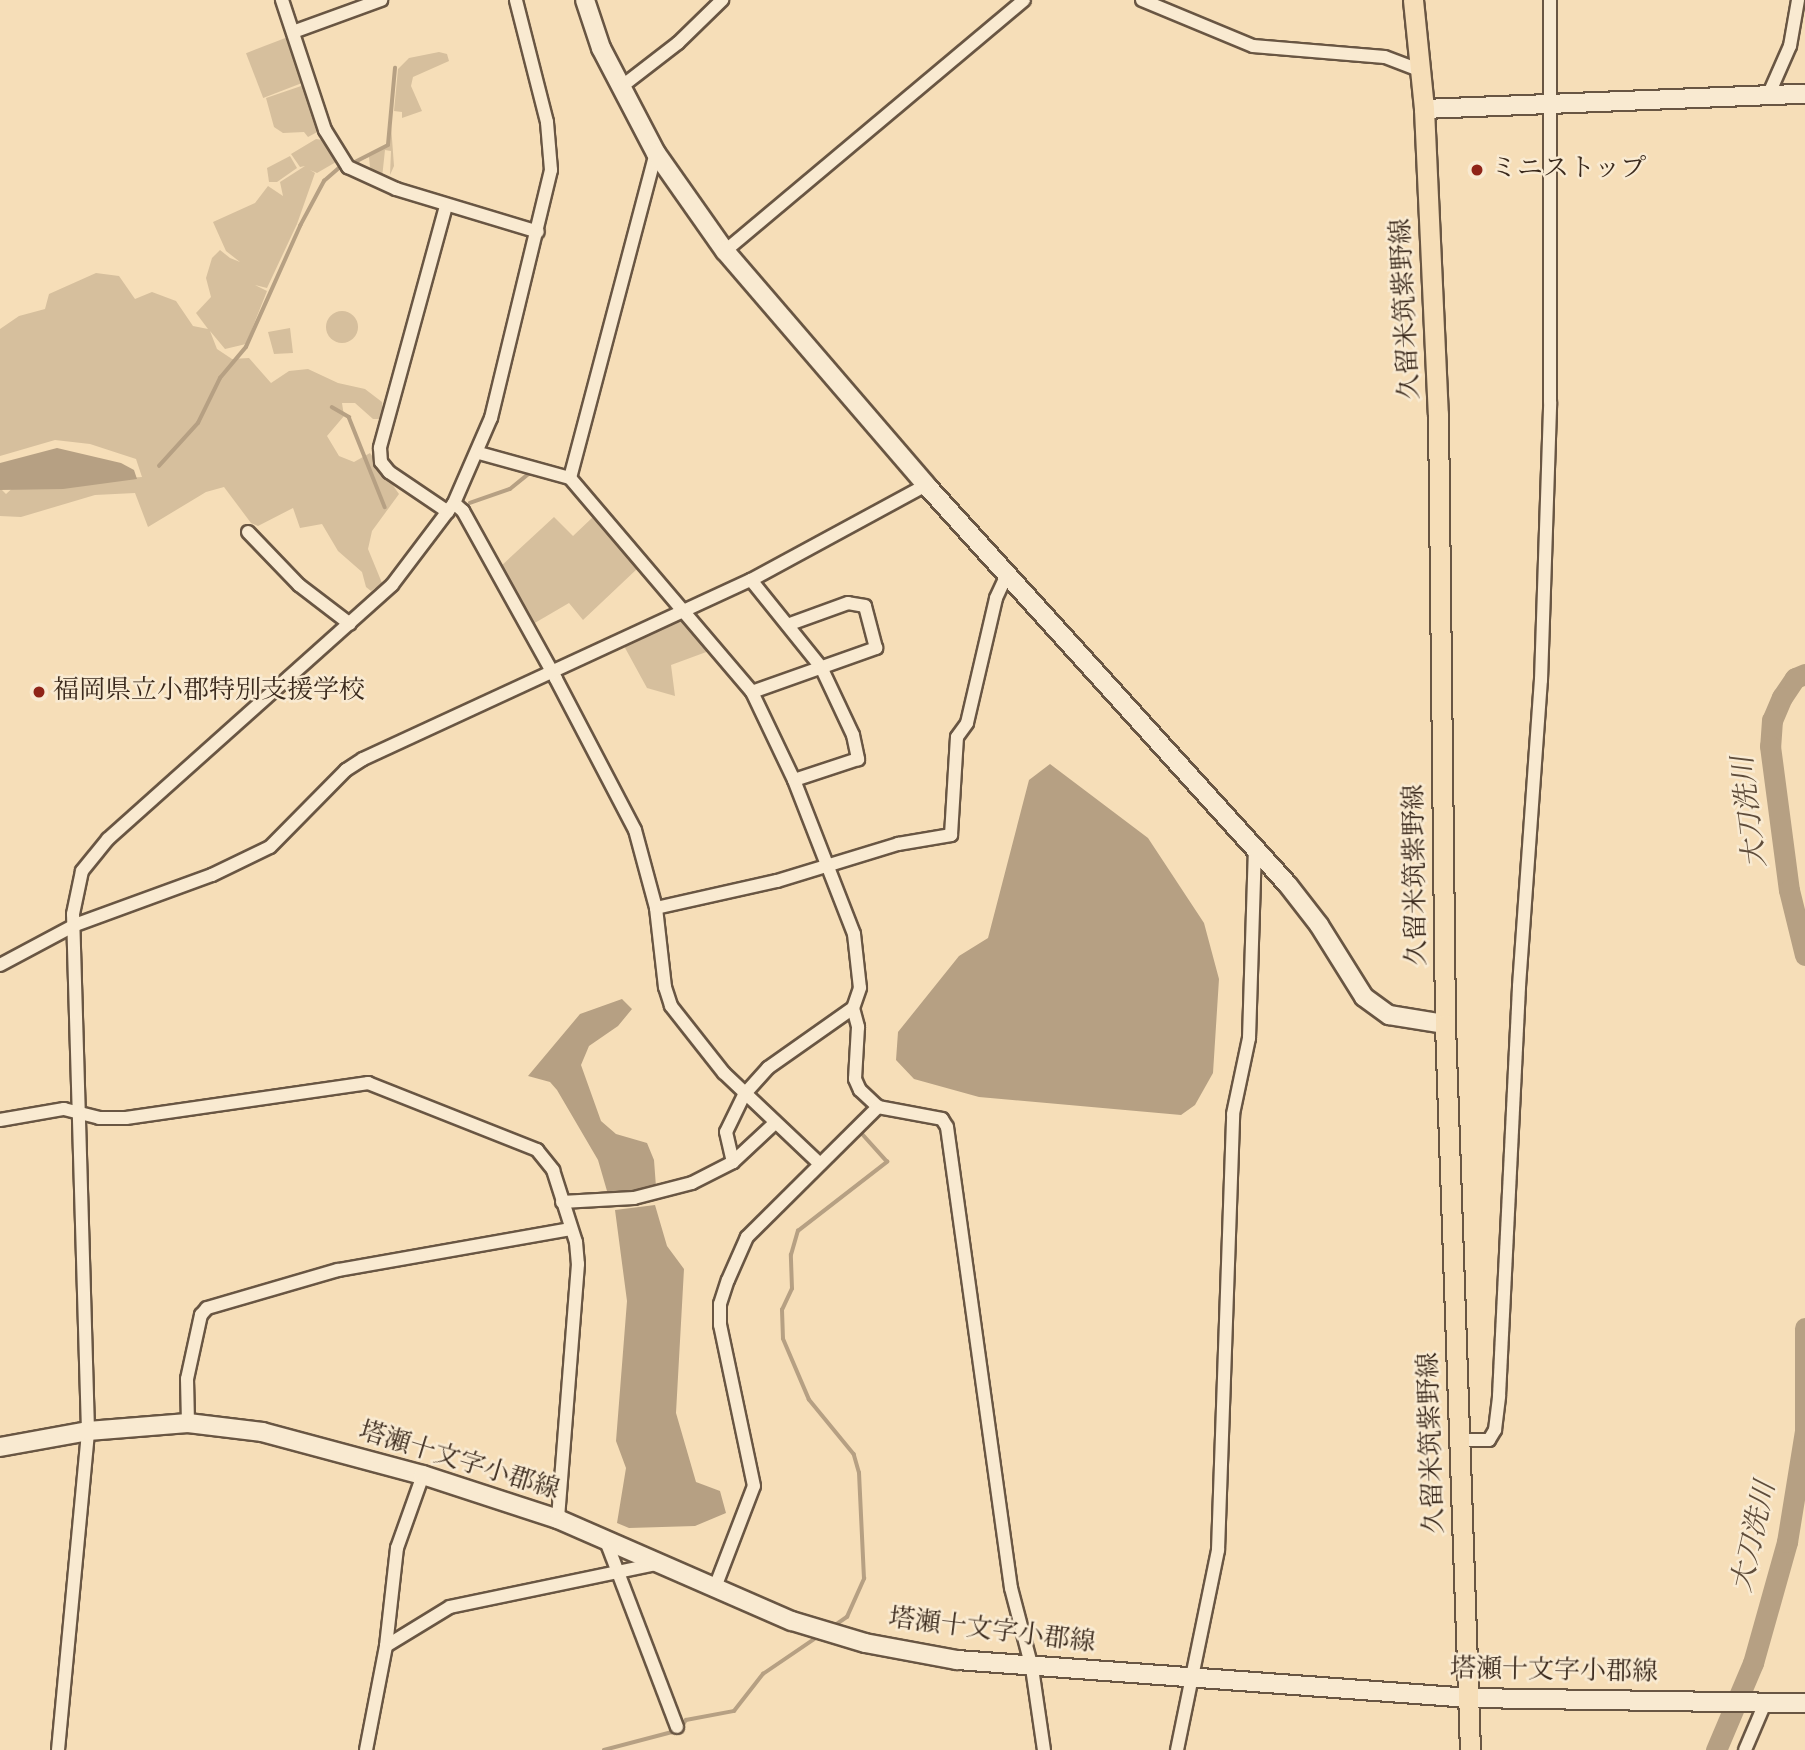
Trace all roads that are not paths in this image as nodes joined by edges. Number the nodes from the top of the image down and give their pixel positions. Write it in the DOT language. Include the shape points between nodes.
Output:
graph roads {
  1 [pos="282,0"];
  2 [pos="380,0"];
  3 [pos="516,0"];
  4 [pos="585,0"];
  5 [pos="722,0"];
  6 [pos="1024,0"];
  7 [pos="1142,0"];
  8 [pos="1413,0"];
  9 [pos="1550,0"];
  10 [pos="1798,0"];
  11 [pos="293,32"];
  12 [pos="1421,71"];
  13 [pos="621,87"];
  14 [pos="1805,94"];
  15 [pos="1768,96"];
  16 [pos="1551,104"];
  17 [pos="1423,109"];
  18 [pos="656,152"];
  19 [pos="446,206"];
  20 [pos="538,232"];
  21 [pos="725,251"];
  22 [pos="479,453"];
  23 [pos="570,478"];
  24 [pos="926,485"];
  25 [pos="451,507"];
  26 [pos="248,532"];
  27 [pos="1007,573"];
  28 [pos="751,580"];
  29 [pos="683,612"];
  30 [pos="350,624"];
  31 [pos="790,624"];
  32 [pos="821,667"];
  33 [pos="551,674"];
  34 [pos="752,692"];
  35 [pos="793,780"];
  36 [pos="1255,848"];
  37 [pos="827,866"];
  38 [pos="656,908"];
  39 [pos="75,925"];
  40 [pos="0,965"];
  41 [pos="853,1008"];
  42 [pos="1445,1024"];
  43 [pos="744,1095"];
  44 [pos="878,1107"];
  45 [pos="78,1111"];
  46 [pos="0,1120"];
  47 [pos="775,1123"];
  48 [pos="733,1162"];
  49 [pos="819,1163"];
  50 [pos="562,1202"];
  51 [pos="570,1230"];
  52 [pos="188,1423"];
  53 [pos="88,1431"];
  54 [pos="1459,1440"];
  55 [pos="0,1447"];
  56 [pos="423,1475"];
  57 [pos="558,1519"];
  58 [pos="606,1541"];
  59 [pos="656,1563"];
  60 [pos="618,1571"];
  61 [pos="714,1590"];
  62 [pos="386,1646"];
  63 [pos="1032,1668"];
  64 [pos="1194,1679"];
  65 [pos="1470,1698"];
  66 [pos="1761,1703"];
  67 [pos="1805,1703"];
  68 [pos="677,1727"];
  69 [pos="58,1750"];
  70 [pos="366,1750"];
  71 [pos="1044,1750"];
  72 [pos="1177,1750"];
  73 [pos="1470,1750"];
  74 [pos="1745,1750"];
  1 -- 11 [label="street"];
  2 -- 11 [label="street"];
  3 -- 20 [label="street" via="551,150"];
  4 -- 13 [label="main road" via="601,48"];
  5 -- 13 [label="street" via="678,43"];
  6 -- 21 [label="street"];
  7 -- 12 [label="street" via="1236,41 1385,57"];
  8 -- 12 [label="main road, 久留米筑紫野線"];
  9 -- 16 [label="street"];
  10 -- 15 [label="street" via="1790,46"];
  11 -- 19 [label="street" via="325,130 343,161 365,177"];
  12 -- 17 [label="main road, 久留米筑紫野線"];
  13 -- 18 [label="main road"];
  14 -- 15 [label="main road"];
  15 -- 16 [label="main road"];
  16 -- 17 [label="main road"];
  16 -- 54 [label="street" via="1550,402 1541,680 1519,986 1499,1396 1495,1430 1489,1440"];
  17 -- 42 [label="main road, 久留米筑紫野線" via="1438,414"];
  18 -- 21 [label="main road"];
  18 -- 23 [label="street"];
  19 -- 20 [label="street"];
  19 -- 25 [label="street" via="380,451 389,472"];
  20 -- 22 [label="street"];
  21 -- 24 [label="main road"];
  22 -- 23 [label="street"];
  22 -- 25 [label="street"];
  23 -- 29 [label="street"];
  24 -- 27 [label="main road"];
  24 -- 28 [label="street"];
  25 -- 30 [label="street" via="392,585"];
  25 -- 33 [label="street" via="463,511"];
  26 -- 30 [label="street" via="299,585"];
  27 -- 36 [label="main road"];
  27 -- 37 [label="street" via="996,598 967,723 957,737 951,835 898,844"];
  28 -- 29 [label="street"];
  28 -- 31 [label="street"];
  29 -- 33 [label="street"];
  29 -- 34 [label="street"];
  30 -- 39 [label="street" via="89,858 73,914"];
  31 -- 32 [label="street"];
  31 -- 32 [label="street" via="848,603 866,607 876,648"];
  32 -- 34 [label="street"];
  32 -- 35 [label="street" via="853,734 858,759"];
  33 -- 38 [label="street" via="635,830"];
  33 -- 39 [label="street" via="346,770 270,847 212,875"];
  34 -- 35 [label="street"];
  35 -- 37 [label="street"];
  36 -- 42 [label="main road" via="1320,925 1364,997 1389,1015"];
  36 -- 64 [label="street" via="1249,1038 1233,1115 1219,1550"];
  37 -- 38 [label="street"];
  37 -- 41 [label="street" via="854,934 860,988"];
  38 -- 43 [label="street" via="671,1006"];
  39 -- 40 [label="street"];
  39 -- 45 [label="street"];
  41 -- 43 [label="street" via="768,1068"];
  41 -- 44 [label="street" via="858,1027 855,1079"];
  42 -- 54 [label="main road, 久留米筑紫野線"];
  43 -- 47 [label="street"];
  43 -- 48 [label="street" via="726,1132"];
  44 -- 49 [label="street"];
  44 -- 63 [label="street" via="942,1119 947,1127 1011,1588"];
  45 -- 46 [label="street"];
  45 -- 50 [label="street" via="99,1118 126,1118 355,1083 383,1085 537,1150 553,1170"];
  45 -- 53 [label="street"];
  47 -- 48 [label="street"];
  47 -- 49 [label="street"];
  48 -- 50 [label="street" via="692,1183 634,1198"];
  49 -- 61 [label="street" via="747,1237 720,1304 723,1346 754,1486 752,1501"];
  50 -- 51 [label="street"];
  51 -- 52 [label="street" via="338,1270 207,1308 187,1378"];
  51 -- 57 [label="street" via="578,1264"];
  52 -- 53 [label="main road, 塔瀬十文字小郡線"];
  52 -- 56 [label="main road, 塔瀬十文字小郡線" via="262,1432"];
  53 -- 55 [label="main road, 塔瀬十文字小郡線"];
  53 -- 69 [label="street"];
  54 -- 65 [label="main road, 久留米筑紫野線"];
  56 -- 57 [label="main road, 塔瀬十文字小郡線"];
  56 -- 62 [label="street" via="397,1548"];
  57 -- 58 [label="main road, 塔瀬十文字小郡線"];
  58 -- 59 [label="main road, 塔瀬十文字小郡線"];
  58 -- 60 [label="street"];
  59 -- 60 [label="street"];
  59 -- 61 [label="main road, 塔瀬十文字小郡線"];
  60 -- 62 [label="street" via="450,1607"];
  60 -- 68 [label="street"];
  61 -- 63 [label="main road, 塔瀬十文字小郡線" via="792,1621 866,1643"];
  62 -- 70 [label="street"];
  63 -- 64 [label="main road, 塔瀬十文字小郡線"];
  63 -- 71 [label="street"];
  64 -- 65 [label="main road, 塔瀬十文字小郡線"];
  64 -- 72 [label="street"];
  65 -- 66 [label="main road, 塔瀬十文字小郡線"];
  65 -- 73 [label="main road, 久留米筑紫野線"];
  66 -- 67 [label="main road, 塔瀬十文字小郡線"];
  66 -- 74 [label="street"];
}
